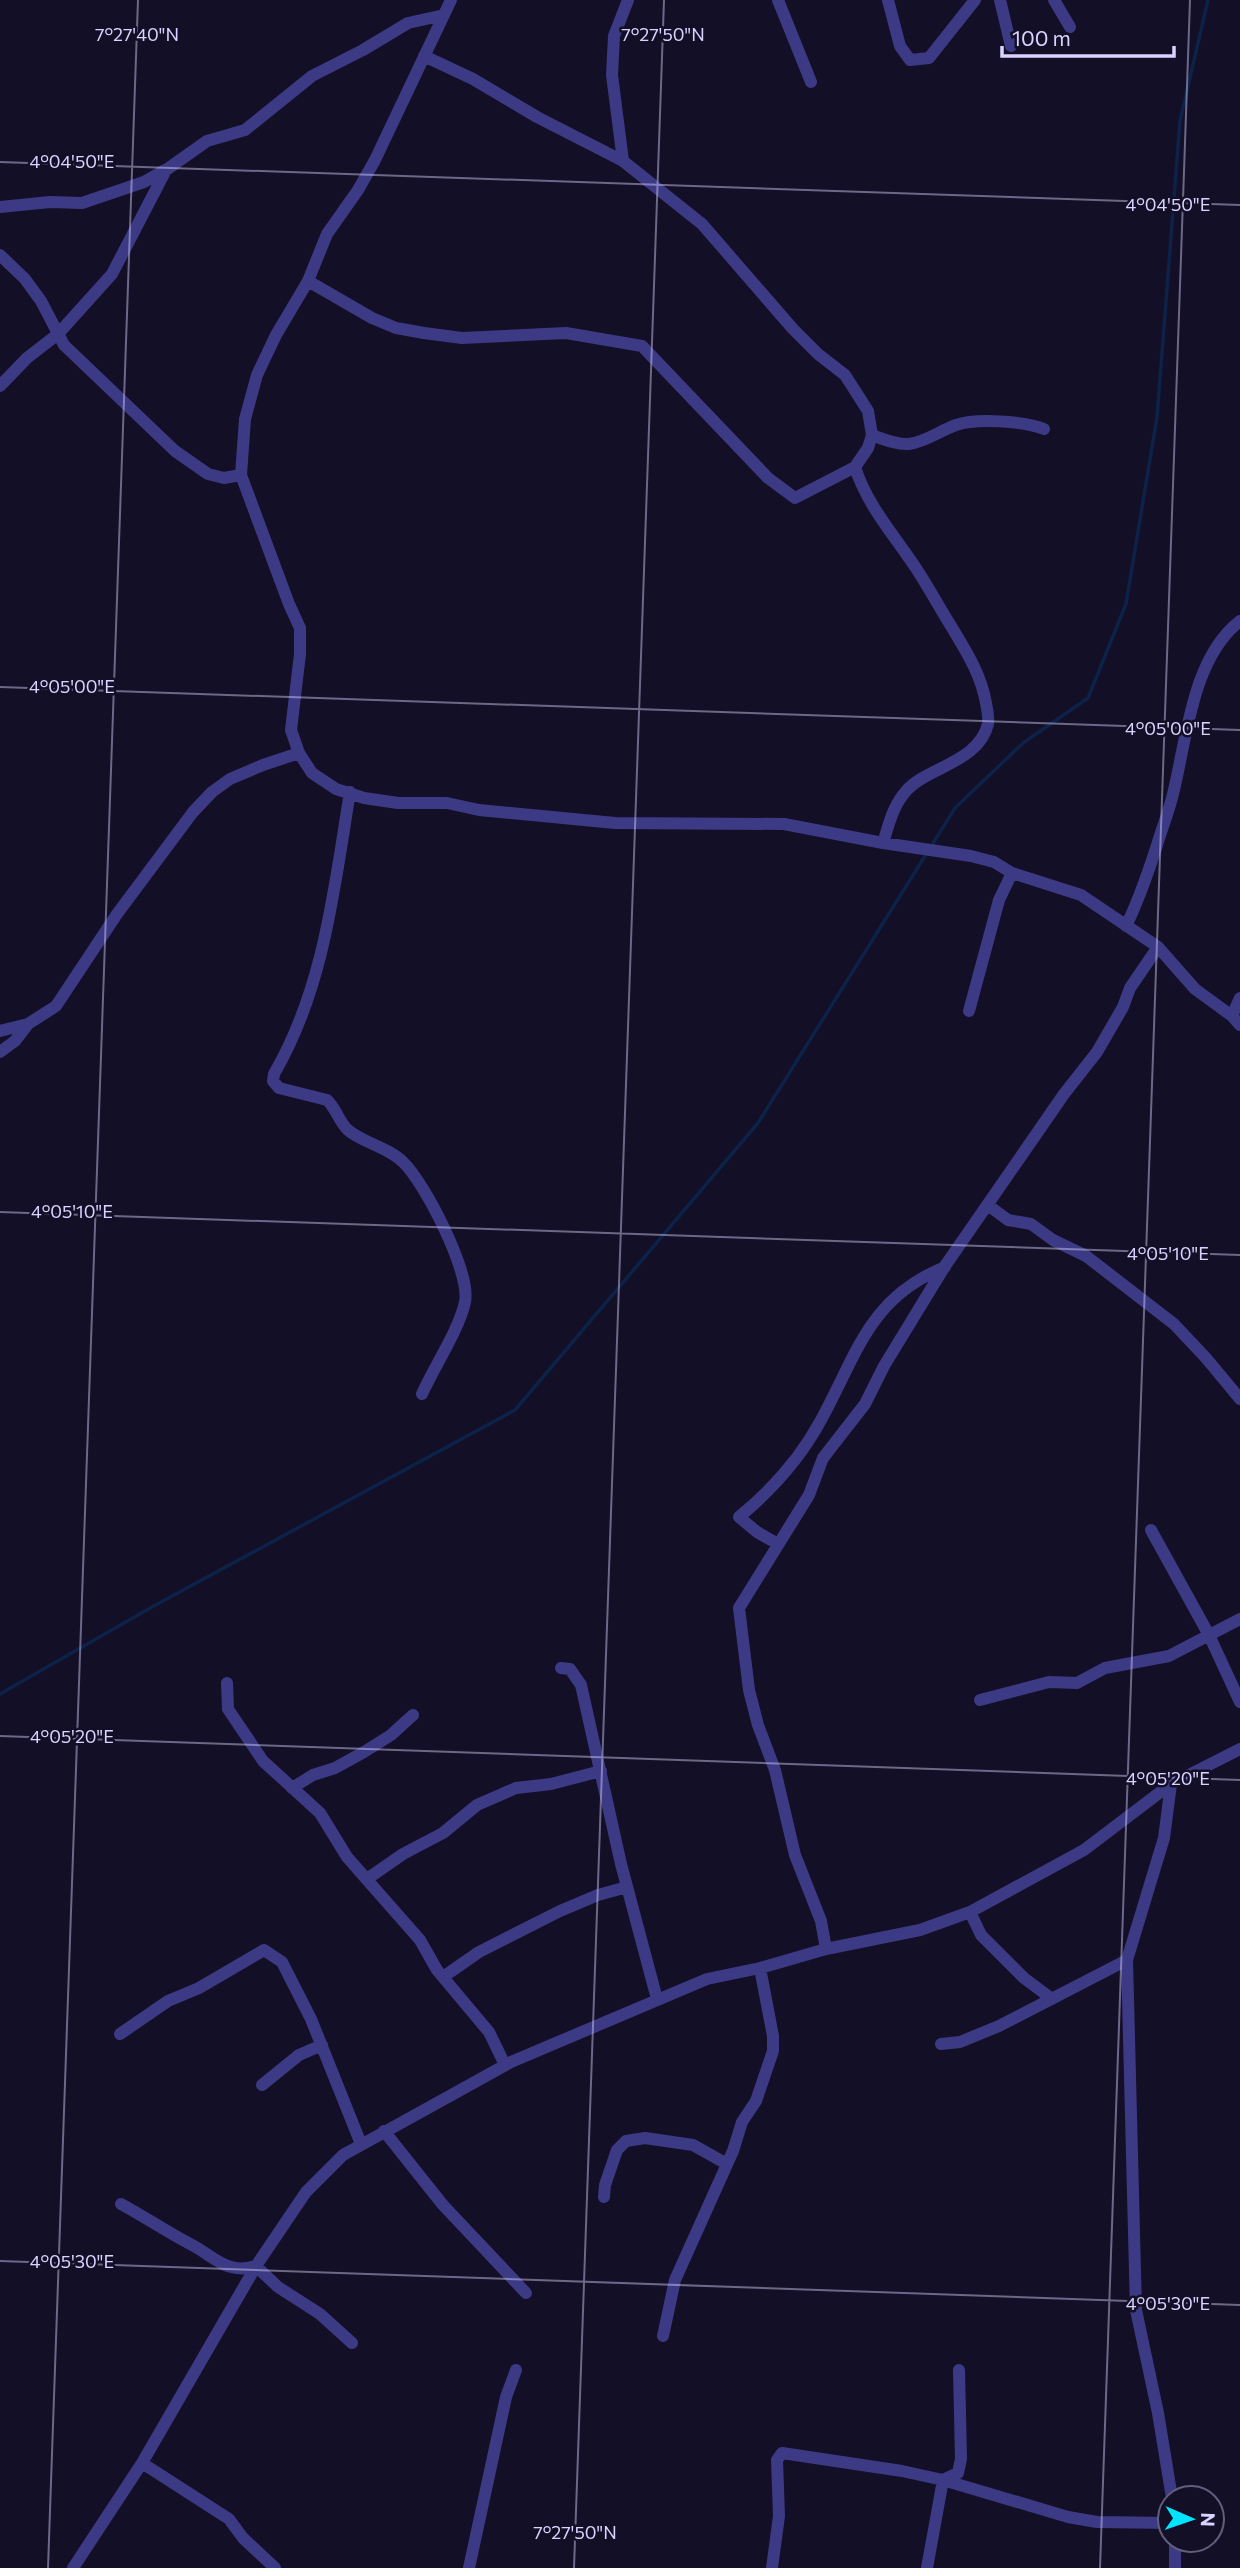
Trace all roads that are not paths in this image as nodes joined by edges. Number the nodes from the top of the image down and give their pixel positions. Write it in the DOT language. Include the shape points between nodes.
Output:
graph roads {
  1 [pos="451,0"];
  2 [pos="628,0"];
  3 [pos="778,0"];
  4 [pos="888,0"];
  5 [pos="975,0"];
  6 [pos="1000,0"];
  7 [pos="1054,0"];
  8 [pos="444,15"];
  9 [pos="1070,27"];
  10 [pos="1011,46"];
  11 [pos="424,56"];
  12 [pos="811,82"];
  13 [pos="623,160"];
  14 [pos="166,170"];
  15 [pos="0,207"];
  16 [pos="0,255"];
  17 [pos="308,281"];
  18 [pos="58,334"];
  19 [pos="0,386"];
  20 [pos="1044,429"];
  21 [pos="872,435"];
  22 [pos="855,467"];
  23 [pos="241,475"];
  24 [pos="1240,621"];
  25 [pos="299,753"];
  26 [pos="350,792"];
  27 [pos="883,843"];
  28 [pos="1013,873"];
  29 [pos="1126,926"];
  30 [pos="1158,947"];
  31 [pos="1240,998"];
  32 [pos="969,1011"];
  33 [pos="1236,1020"];
  34 [pos="28,1024"];
  35 [pos="0,1031"];
  36 [pos="0,1052"];
  37 [pos="989,1206"];
  38 [pos="945,1266"];
  39 [pos="422,1395"];
  40 [pos="1240,1399"];
  41 [pos="1151,1530"];
  42 [pos="778,1544"];
  43 [pos="1240,1619"];
  44 [pos="1209,1636"];
  45 [pos="561,1668"];
  46 [pos="227,1683"];
  47 [pos="980,1700"];
  48 [pos="1240,1702"];
  49 [pos="413,1715"];
  50 [pos="1240,1749"];
  51 [pos="601,1771"];
  52 [pos="1171,1784"];
  53 [pos="292,1788"];
  54 [pos="367,1879"];
  55 [pos="627,1888"];
  56 [pos="971,1912"];
  57 [pos="826,1949"];
  58 [pos="1127,1960"];
  59 [pos="760,1968"];
  60 [pos="443,1978"];
  61 [pos="657,1999"];
  62 [pos="1052,1999"];
  63 [pos="120,2034"];
  64 [pos="942,2044"];
  65 [pos="322,2045"];
  66 [pos="505,2065"];
  67 [pos="262,2085"];
  68 [pos="384,2131"];
  69 [pos="361,2144"];
  70 [pos="727,2164"];
  71 [pos="604,2197"];
  72 [pos="121,2204"];
  73 [pos="257,2266"];
  74 [pos="526,2293"];
  75 [pos="663,2336"];
  76 [pos="352,2343"];
  77 [pos="516,2370"];
  78 [pos="960,2370"];
  79 [pos="142,2463"];
  80 [pos="943,2480"];
  81 [pos="1170,2484"];
  82 [pos="1156,2523"];
  83 [pos="76,2567"];
  84 [pos="275,2568"];
  85 [pos="469,2568"];
  86 [pos="772,2568"];
  87 [pos="927,2568"];
  1 -- 8 [label="street"];
  2 -- 13 [label="street" via="614,36 612,75"];
  3 -- 12 [label="street"];
  4 -- 5 [label="street" via="900,46 910,60 929,58"];
  6 -- 10 [label="street"];
  7 -- 9 [label="street"];
  8 -- 11 [label="street"];
  8 -- 14 [label="street" via="408,23 312,76 244,130 207,142"];
  11 -- 13 [label="street"];
  11 -- 17 [label="street" via="375,160 327,234"];
  13 -- 21 [label="street" via="702,224 793,329 845,375 868,411"];
  14 -- 15 [label="street" via="82,203"];
  14 -- 18 [label="street" via="112,274"];
  16 -- 18 [label="street" via="25,279"];
  17 -- 22 [label="street" via="396,328 424,334 462,338 566,333 642,346 768,478 795,498"];
  17 -- 23 [label="street" via="257,375 245,419"];
  18 -- 19 [label="street"];
  18 -- 23 [label="street" via="64,345 175,451 208,474"];
  20 -- 21 [label="street" via="993,422 959,424 910,444"];
  21 -- 22 [label="street"];
  22 -- 27 [label="street" via="879,517 909,557 983,682 988,725 978,742 955,763 908,788 896,804"];
  23 -- 25 [label="street" via="300,628 291,730"];
  24 -- 29 [label="street" via="1218,643 1207,665 1173,796"];
  25 -- 26 [label="street" via="312,772"];
  25 -- 34 [label="street" via="230,779 212,792 117,914 56,1006"];
  26 -- 27 [label="street" via="398,803 447,803 615,823 784,824"];
  26 -- 39 [label="street" via="314,984 274,1081 279,1088 327,1100 349,1131 403,1162 439,1217 458,1266 465,1301"];
  27 -- 28 [label="street" via="971,856"];
  28 -- 29 [label="street" via="1081,895"];
  28 -- 32 [label="street" via="999,900"];
  29 -- 30 [label="street"];
  30 -- 33 [label="street" via="1195,989"];
  30 -- 37 [label="street" via="1130,988 1097,1052"];
  31 -- 33 [label="street"];
  34 -- 35 [label="street"];
  34 -- 36 [label="street"];
  37 -- 38 [label="street"];
  37 -- 40 [label="street" via="1008,1220 1031,1224 1086,1256 1174,1324"];
  38 -- 42 [label="street" via="865,1404 823,1458 809,1495"];
  38 -- 42 [label="street" via="921,1276 876,1317 795,1461 740,1517"];
  41 -- 44 [label="street"];
  42 -- 57 [label="street" via="739,1608 746,1678"];
  43 -- 44 [label="street"];
  44 -- 47 [label="street" via="1169,1656 1105,1668 1077,1683 1049,1682"];
  44 -- 48 [label="street"];
  45 -- 51 [label="street" via="570,1669 581,1685"];
  46 -- 53 [label="street" via="228,1709 263,1761"];
  49 -- 53 [label="street" via="364,1752"];
  50 -- 52 [label="street"];
  51 -- 54 [label="street" via="516,1788 477,1805 443,1833"];
  51 -- 55 [label="street"];
  52 -- 56 [label="street" via="1084,1850"];
  52 -- 58 [label="street" via="1164,1838"];
  53 -- 54 [label="street" via="320,1814"];
  54 -- 60 [label="street" via="420,1940"];
  55 -- 60 [label="street" via="559,1911 479,1952"];
  55 -- 61 [label="street"];
  56 -- 57 [label="street" via="920,1930"];
  56 -- 62 [label="street" via="981,1935"];
  57 -- 59 [label="street"];
  58 -- 62 [label="street"];
  58 -- 81 [label="street" via="1136,2310"];
  59 -- 61 [label="street" via="707,1979"];
  59 -- 70 [label="street" via="773,2050"];
  60 -- 66 [label="street" via="489,2032"];
  61 -- 66 [label="street"];
  62 -- 64 [label="street" via="960,2042"];
  63 -- 65 [label="street" via="168,2001 264,1950 282,1962"];
  65 -- 67 [label="street" via="299,2055"];
  65 -- 69 [label="street"];
  66 -- 68 [label="street"];
  68 -- 69 [label="street"];
  68 -- 74 [label="street" via="443,2205"];
  69 -- 73 [label="street" via="342,2155 306,2192"];
  70 -- 71 [label="street" via="693,2145 645,2138 626,2141 617,2150"];
  70 -- 75 [label="street" via="675,2280"];
  72 -- 73 [label="street" via="219,2264"];
  73 -- 76 [label="street"];
  73 -- 79 [label="street"];
  77 -- 85 [label="street"];
  78 -- 80 [label="street" via="961,2459 958,2473"];
  79 -- 83 [label="street"];
  79 -- 84 [label="street" via="229,2518"];
  80 -- 82 [label="street" via="1068,2517"];
  80 -- 86 [label="street" via="782,2453 777,2460 779,2516"];
  80 -- 87 [label="street"];
}
